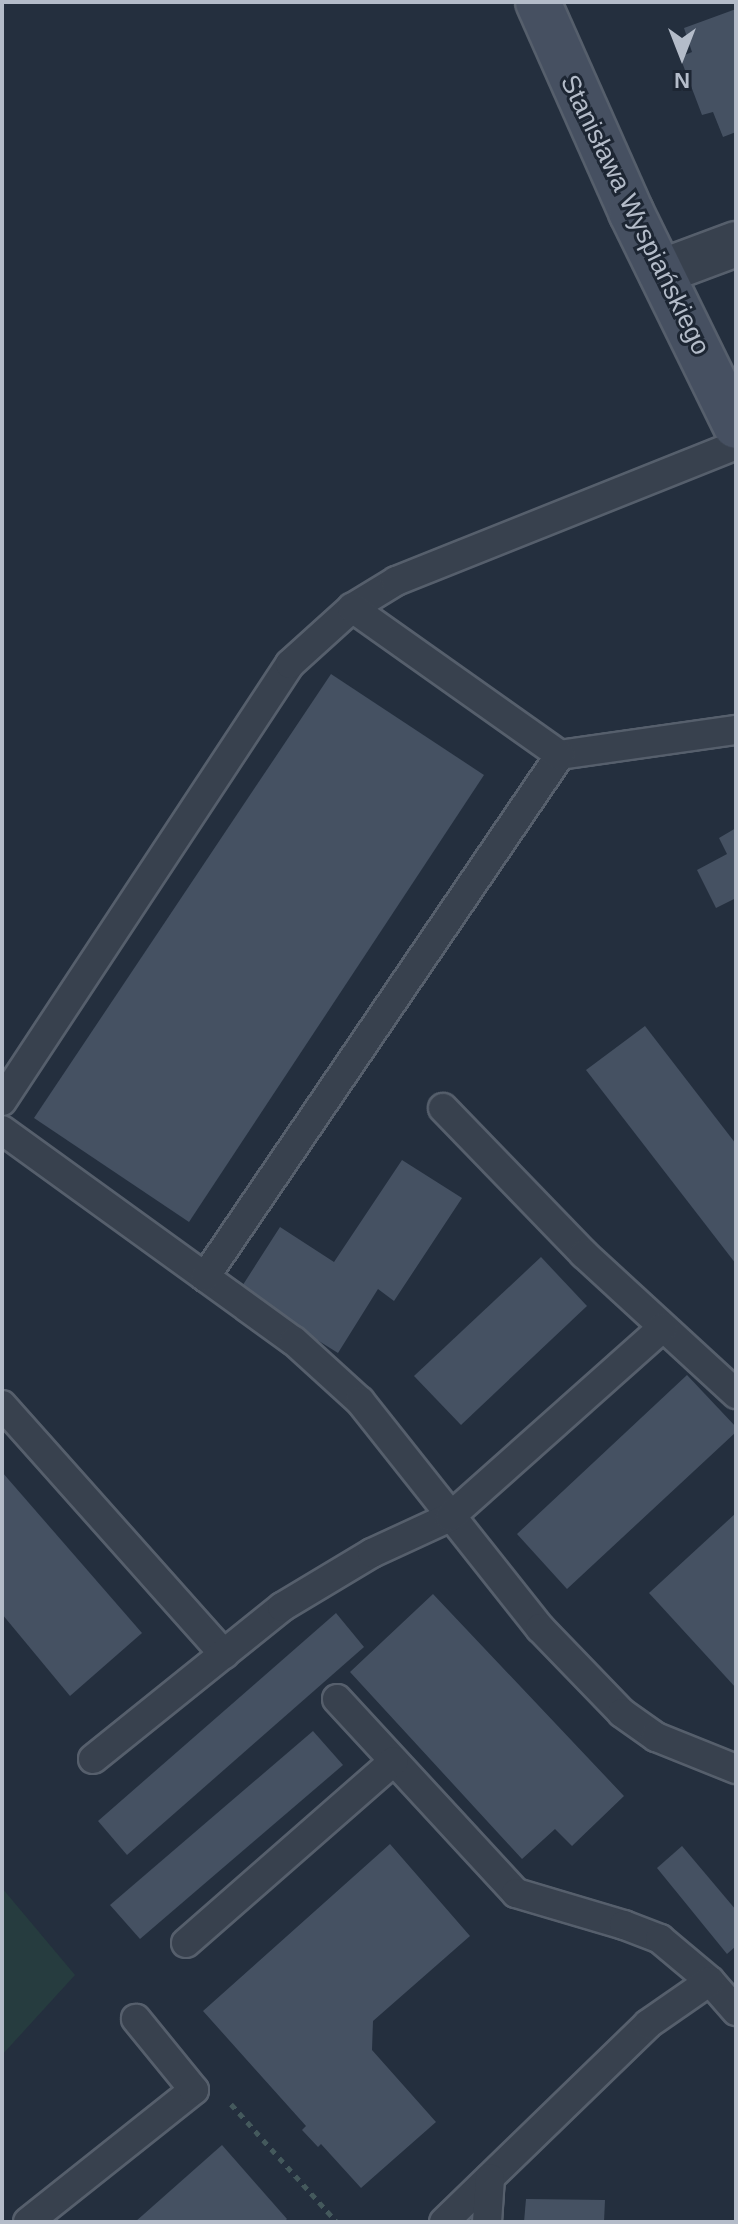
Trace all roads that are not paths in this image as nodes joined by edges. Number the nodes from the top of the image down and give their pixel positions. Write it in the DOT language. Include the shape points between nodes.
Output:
graph roads {
  1 [pos="538,2"];
  2 [pos="736,244"];
  3 [pos="661,272"];
  4 [pos="736,426"];
  5 [pos="736,445"];
  6 [pos="352,608"];
  7 [pos="736,730"];
  8 [pos="560,755"];
  9 [pos="2,1101"];
  10 [pos="443,1108"];
  11 [pos="2,1130"];
  12 [pos="205,1277"];
  13 [pos="663,1327"];
  14 [pos="736,1394"];
  15 [pos="2,1405"];
  16 [pos="450,1517"];
  17 [pos="224,1654"];
  18 [pos="337,1699"];
  19 [pos="93,1759"];
  20 [pos="394,1761"];
  21 [pos="736,1769"];
  22 [pos="186,1943"];
  23 [pos="710,1981"];
  24 [pos="736,2011"];
  25 [pos="136,2019"];
  26 [pos="490,2178"];
  27 [pos="28,2222"];
  28 [pos="444,2222"];
  29 [pos="487,2222"];
  1 -- 3 [label="main road, Stanisława Wyspiańskiego"];
  2 -- 3 [label="street"];
  3 -- 4 [label="main road, Stanisława Wyspiańskiego"];
  5 -- 6 [label="lane" via="396,581"];
  6 -- 8 [label="lane"];
  6 -- 9 [label="lane" via="290,664"];
  7 -- 8 [label="lane"];
  8 -- 12 [label="lane"];
  10 -- 13 [label="lane"];
  11 -- 12 [label="lane"];
  12 -- 16 [label="lane" via="294,1341 360,1401"];
  13 -- 14 [label="lane"];
  13 -- 16 [label="lane"];
  15 -- 17 [label="lane"];
  16 -- 17 [label="lane" via="372,1553 295,1599"];
  16 -- 21 [label="lane" via="540,1628 622,1713 656,1737"];
  17 -- 19 [label="lane"];
  18 -- 20 [label="lane"];
  20 -- 22 [label="lane"];
  20 -- 23 [label="lane" via="516,1893 660,1939"];
  23 -- 24 [label="lane"];
  23 -- 26 [label="lane" via="648,2024"];
  25 -- 27 [label="lane" via="194,2090"];
  26 -- 28 [label="lane"];
  26 -- 29 [label="lane"];
}
